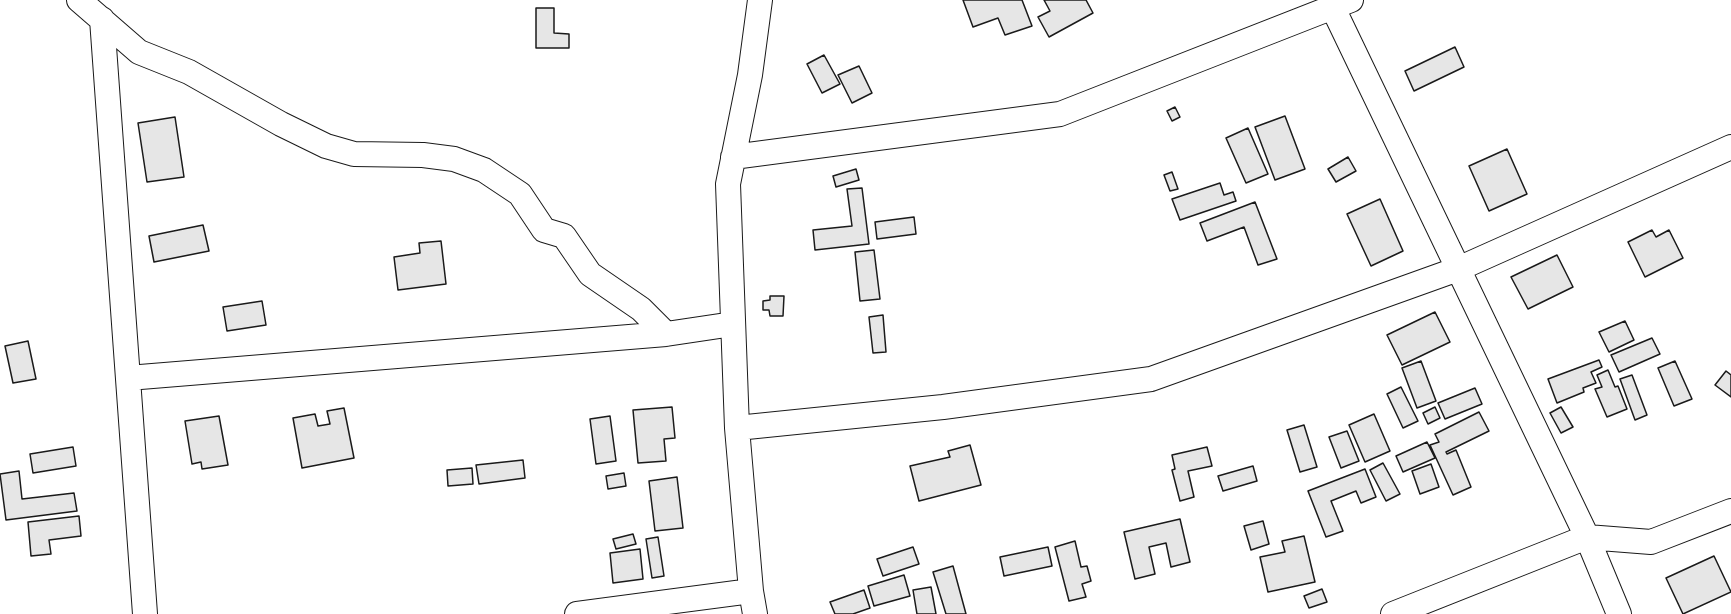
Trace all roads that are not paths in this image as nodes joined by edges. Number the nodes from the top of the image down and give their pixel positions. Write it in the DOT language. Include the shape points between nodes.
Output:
graph roads {
  1 [pos="79,0"];
  2 [pos="760,0"];
  3 [pos="1342,4"];
  4 [pos="102,19"];
  5 [pos="1731,147"];
  6 [pos="733,157"];
  7 [pos="1458,269"];
  8 [pos="733,324"];
  9 [pos="666,334"];
  10 [pos="128,378"];
  11 [pos="737,428"];
  12 [pos="1731,511"];
  13 [pos="1587,537"];
  14 [pos="753,603"];
  15 [pos="145,614"];
  16 [pos="576,614"];
  17 [pos="1393,614"];
  18 [pos="1619,614"];
  1 -- 4 [label="street"];
  2 -- 6 [label="street"];
  3 -- 6 [label="street" via="1060,114"];
  3 -- 7 [label="street"];
  4 -- 9 [label="street" via="139,52 189,72 326,146 354,154 454,159 484,170 520,194 544,230 564,236 590,274 641,309"];
  4 -- 10 [label="street"];
  5 -- 7 [label="street"];
  6 -- 8 [label="street" via="728,184"];
  7 -- 11 [label="street" via="1151,379 943,407"];
  7 -- 13 [label="street"];
  8 -- 9 [label="street"];
  8 -- 11 [label="street"];
  9 -- 10 [label="street"];
  10 -- 15 [label="street"];
  11 -- 14 [label="street"];
  12 -- 13 [label="street" via="1651,542"];
  13 -- 17 [label="street"];
  13 -- 18 [label="street"];
  14 -- 16 [label="street"];
}
